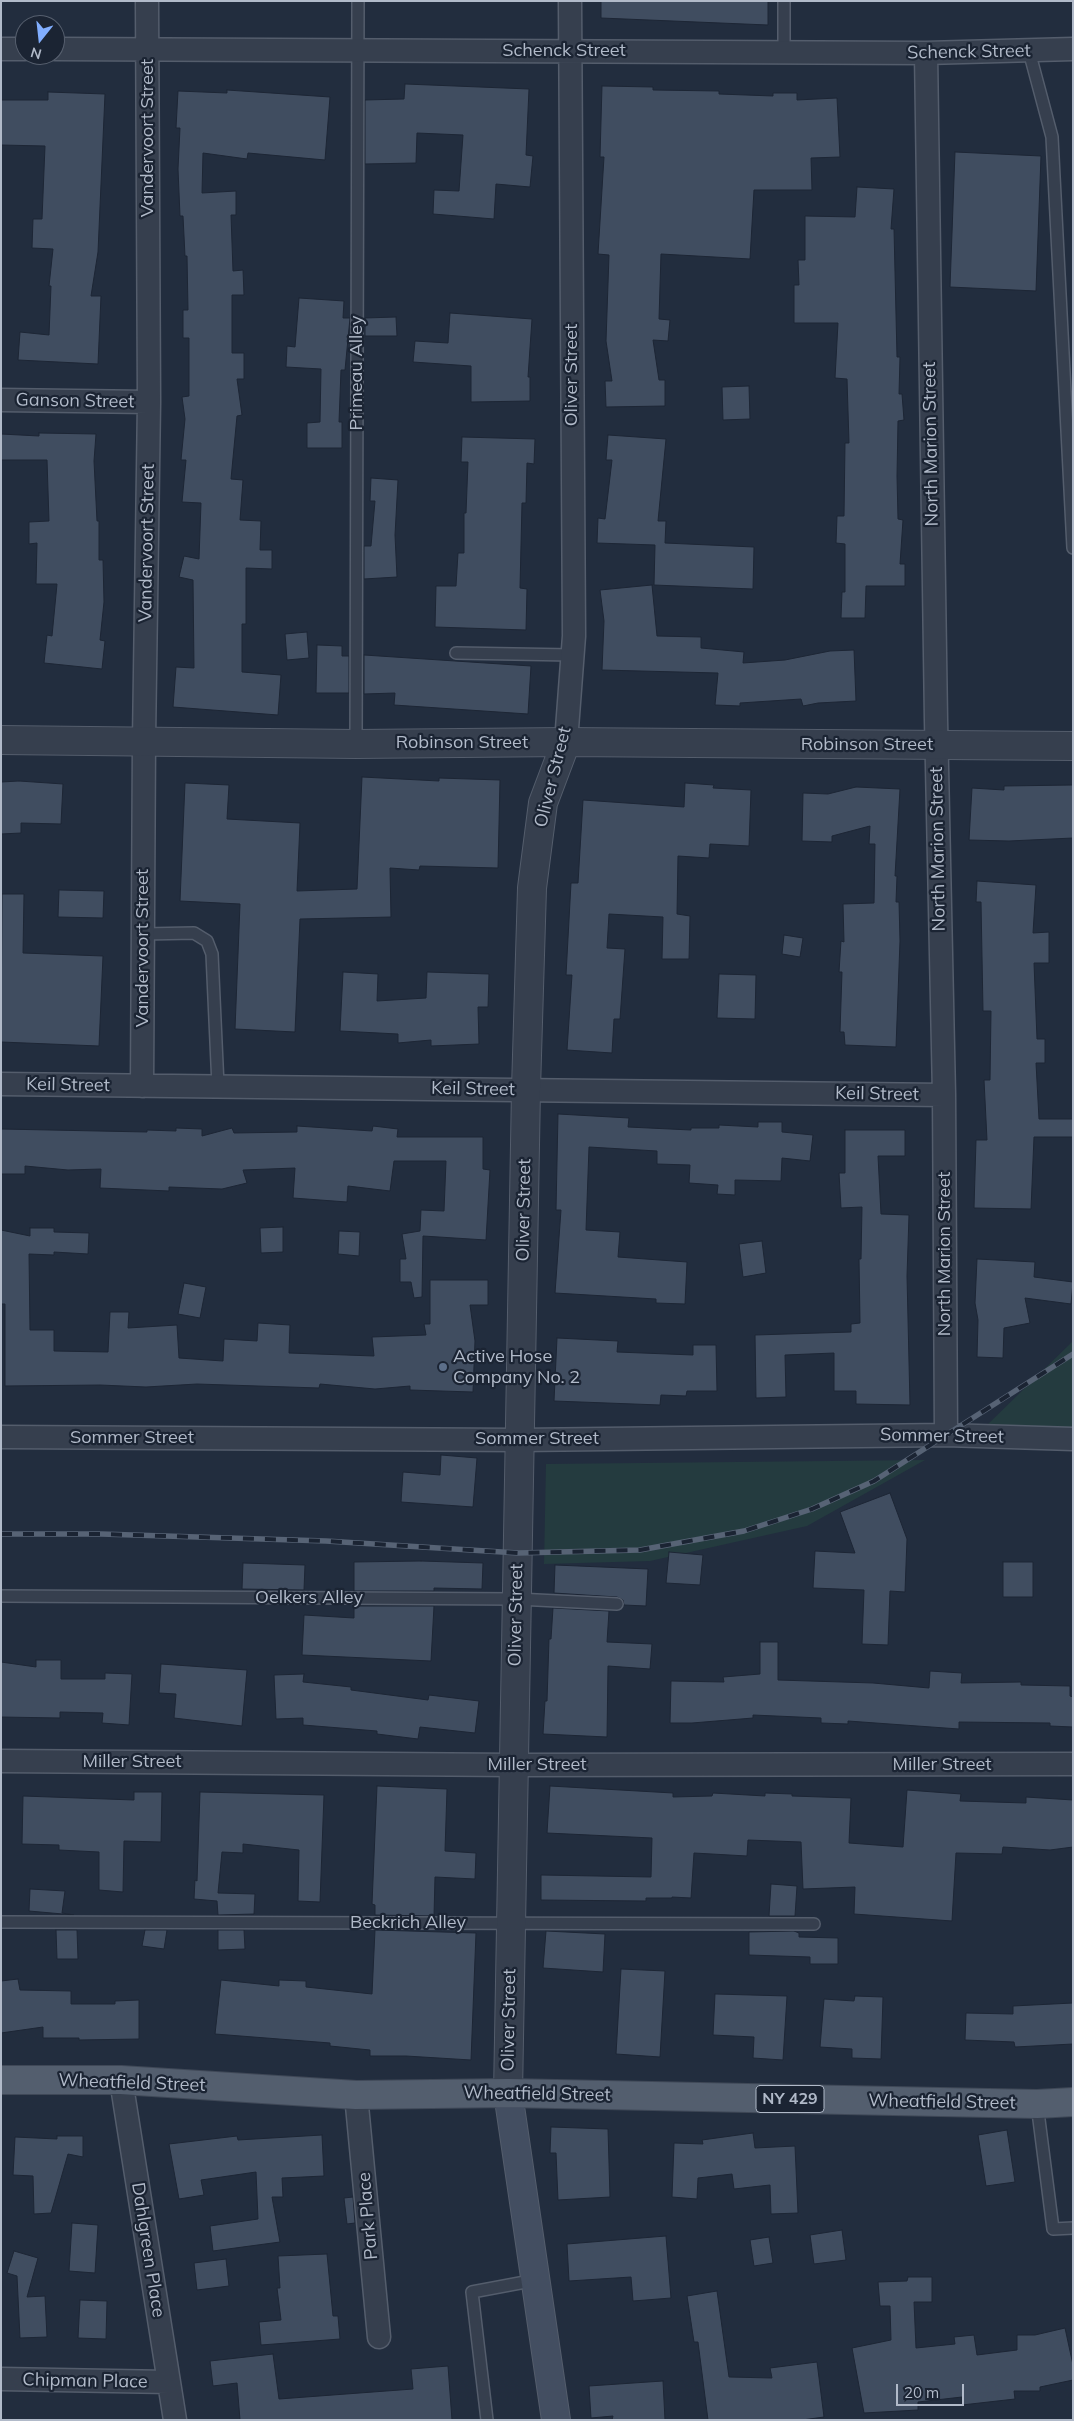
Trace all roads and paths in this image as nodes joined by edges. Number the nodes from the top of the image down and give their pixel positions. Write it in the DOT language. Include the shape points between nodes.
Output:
graph roads {
  1 [pos="147,1"];
  2 [pos="358,1"];
  3 [pos="570,1"];
  4 [pos="784,1"];
  5 [pos="1,48"];
  6 [pos="15,48"];
  7 [pos="65,48"];
  8 [pos="147,49"];
  9 [pos="358,49"];
  10 [pos="1073,49"];
  11 [pos="1029,51"];
  12 [pos="570,52"];
  13 [pos="784,53"];
  14 [pos="926,53"];
  15 [pos="1,400"];
  16 [pos="149,402"];
  17 [pos="1073,548"];
  18 [pos="456,653"];
  19 [pos="572,655"];
  20 [pos="1,740"];
  21 [pos="144,740"];
  22 [pos="566,742"];
  23 [pos="356,744"];
  24 [pos="936,745"];
  25 [pos="1073,746"];
  26 [pos="143,934"];
  27 [pos="1,1084"];
  28 [pos="142,1086"];
  29 [pos="218,1086"];
  30 [pos="526,1089"];
  31 [pos="944,1095"];
  32 [pos="946,1435"];
  33 [pos="1,1437"];
  34 [pos="1073,1439"];
  35 [pos="520,1440"];
  36 [pos="1,1596"];
  37 [pos="517,1599"];
  38 [pos="617,1604"];
  39 [pos="1,1761"];
  40 [pos="1073,1764"];
  41 [pos="514,1765"];
  42 [pos="1,1922"];
  43 [pos="511,1924"];
  44 [pos="814,1924"];
  45 [pos="1,2080"];
  46 [pos="121,2080"];
  47 [pos="508,2093"];
  48 [pos="356,2095"];
  49 [pos="1073,2102"];
  50 [pos="1037,2104"];
  51 [pos="1073,2228"];
  52 [pos="536,2280"];
  53 [pos="379,2337"];
  54 [pos="1,2379"];
  55 [pos="169,2382"];
  56 [pos="175,2420"];
  57 [pos="487,2420"];
  58 [pos="556,2420"];
  1 -- 8 [label="street, Vandervoort Street"];
  2 -- 9 [label="lane, Primeau Alley"];
  3 -- 12 [label="street, Oliver Street"];
  4 -- 13 [label="lane"];
  5 -- 6 [label="street"];
  7 -- 8 [label="street, Schenck Street"];
  8 -- 9 [label="street, Schenck Street"];
  8 -- 16 [label="street, Vandervoort Street"];
  9 -- 12 [label="street, Schenck Street"];
  9 -- 23 [label="lane, Primeau Alley"];
  10 -- 11 [label="street, Schenck Street"];
  11 -- 14 [label="street, Schenck Street"];
  11 -- 17 [label="lane" via="1052,137"];
  12 -- 13 [label="street, Schenck Street"];
  12 -- 19 [label="street, Oliver Street"];
  13 -- 14 [label="street, Schenck Street"];
  14 -- 24 [label="street, North Marion Street"];
  15 -- 16 [label="street, Ganson Street"];
  16 -- 21 [label="street, Vandervoort Street"];
  18 -- 19 [label="lane"];
  19 -- 22 [label="street, Oliver Street"];
  20 -- 21 [label="street, Robinson Street"];
  21 -- 23 [label="street, Robinson Street"];
  21 -- 26 [label="street, Vandervoort Street"];
  22 -- 23 [label="street, Robinson Street"];
  22 -- 24 [label="street, Robinson Street"];
  22 -- 30 [label="street, Oliver Street" via="543,803 532,888"];
  24 -- 25 [label="street, Robinson Street"];
  24 -- 31 [label="street, North Marion Street"];
  26 -- 28 [label="street, Vandervoort Street"];
  26 -- 29 [label="lane" via="194,933 207,941 212,954"];
  27 -- 28 [label="street, Keil Street"];
  28 -- 29 [label="street, Keil Street"];
  29 -- 30 [label="street, Keil Street"];
  30 -- 31 [label="street, Keil Street"];
  30 -- 35 [label="street, Oliver Street"];
  31 -- 32 [label="street, North Marion Street"];
  32 -- 34 [label="street, Sommer Street"];
  32 -- 35 [label="street, Sommer Street"];
  33 -- 35 [label="street, Sommer Street"];
  35 -- 37 [label="street, Oliver Street"];
  36 -- 37 [label="lane, Oelkers Alley"];
  37 -- 38 [label="lane, Oelkers Alley"];
  37 -- 41 [label="street, Oliver Street"];
  39 -- 41 [label="street, Miller Street"];
  40 -- 41 [label="street, Miller Street"];
  41 -- 43 [label="street, Oliver Street"];
  42 -- 43 [label="lane, Beckrich Alley"];
  43 -- 44 [label="lane, Beckrich Alley"];
  43 -- 47 [label="street, Oliver Street"];
  45 -- 46 [label="main road, Wheatfield Street"];
  46 -- 48 [label="main road, Wheatfield Street"];
  46 -- 55 [label="street, Dahlgreen Place"];
  47 -- 48 [label="main road, Wheatfield Street"];
  47 -- 50 [label="main road, Wheatfield Street / NY 429"];
  47 -- 52 [label="main road, Oliver Street"];
  48 -- 53 [label="street, Park Place"];
  49 -- 50 [label="main road, Wheatfield Street / NY 429"];
  50 -- 51 [label="lane" via="1053,2229"];
  52 -- 57 [label="lane" via="472,2292"];
  52 -- 58 [label="main road, Oliver Street"];
  54 -- 55 [label="street, Chipman Place"];
  55 -- 56 [label="street, Dahlgreen Place"];
}
